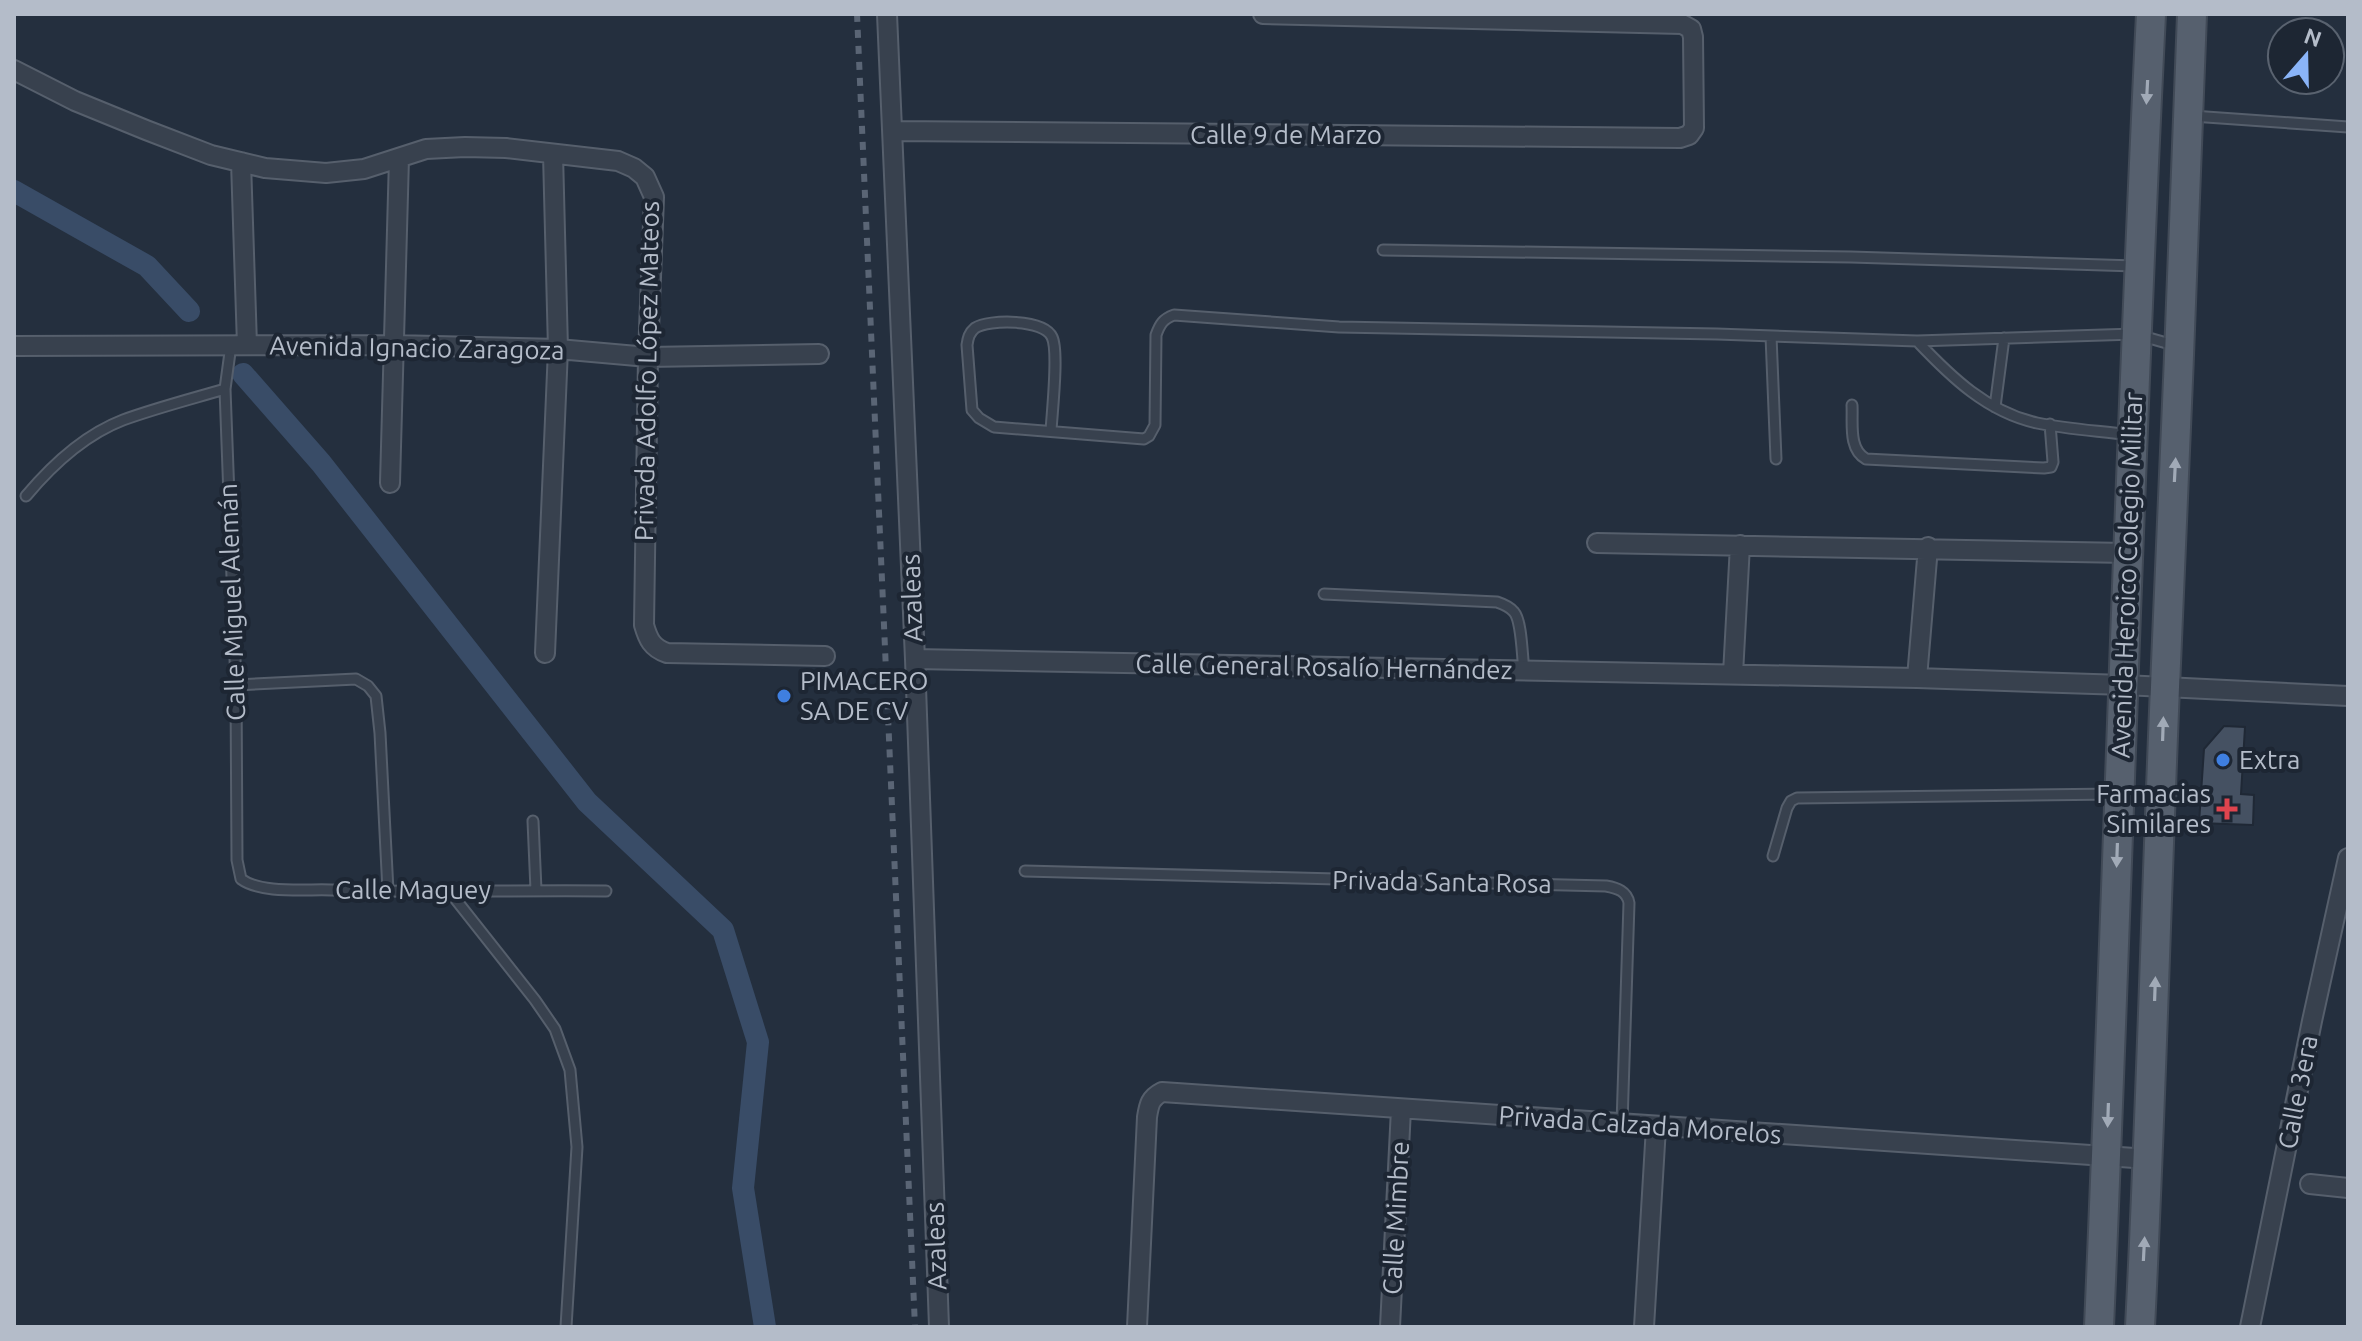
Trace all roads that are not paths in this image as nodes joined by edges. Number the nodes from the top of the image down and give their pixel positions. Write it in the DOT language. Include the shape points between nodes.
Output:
graph roads {
  1 [pos="887,14"];
  2 [pos="1263,14"];
  3 [pos="2151,14"];
  4 [pos="2192,14"];
  5 [pos="14,70"];
  6 [pos="2189,115"];
  7 [pos="2348,127"];
  8 [pos="893,131"];
  9 [pos="553,154"];
  10 [pos="399,158"];
  11 [pos="241,162"];
  12 [pos="1383,250"];
  13 [pos="2138,266"];
  14 [pos="2135,334"];
  15 [pos="1771,336"];
  16 [pos="2004,338"];
  17 [pos="1917,341"];
  18 [pos="239,345"];
  19 [pos="394,345"];
  20 [pos="14,346"];
  21 [pos="2181,347"];
  22 [pos="558,349"];
  23 [pos="819,354"];
  24 [pos="648,357"];
  25 [pos="225,389"];
  26 [pos="1852,405"];
  27 [pos="1995,407"];
  28 [pos="2050,424"];
  29 [pos="1051,431"];
  30 [pos="2131,436"];
  31 [pos="1776,459"];
  32 [pos="390,483"];
  33 [pos="26,496"];
  34 [pos="1597,543"];
  35 [pos="1740,545"];
  36 [pos="1928,547"];
  37 [pos="2127,553"];
  38 [pos="1324,594"];
  39 [pos="545,653"];
  40 [pos="825,656"];
  41 [pos="915,659"];
  42 [pos="1524,670"];
  43 [pos="1733,674"];
  44 [pos="1917,678"];
  45 [pos="236,685"];
  46 [pos="2124,685"];
  47 [pos="2165,688"];
  48 [pos="2348,696"];
  49 [pos="2120,794"];
  50 [pos="533,821"];
  51 [pos="1773,856"];
  52 [pos="2348,858"];
  53 [pos="237,860"];
  54 [pos="1025,871"];
  55 [pos="536,890"];
  56 [pos="388,891"];
  57 [pos="449,891"];
  58 [pos="606,891"];
  59 [pos="1401,1109"];
  60 [pos="1622,1124"];
  61 [pos="1656,1127"];
  62 [pos="2106,1156"];
  63 [pos="2149,1159"];
  64 [pos="2310,1184"];
  65 [pos="2348,1188"];
  66 [pos="566,1327"];
  67 [pos="939,1327"];
  68 [pos="1137,1327"];
  69 [pos="1390,1327"];
  70 [pos="1644,1327"];
  71 [pos="2099,1327"];
  72 [pos="2140,1327"];
  73 [pos="2250,1327"];
  1 -- 8 [label="street, Azaleas"];
  2 -- 8 [label="street, Calle 9 de Marzo" via="1682,24 1693,37 1695,122 1689,135 1680,138"];
  3 -- 13 [label="main road, Avenida Heroico Colegio Militar, one-way"];
  4 -- 6 [label="main road, Avenida Heroico Colegio Militar"];
  5 -- 11 [label="street, Privada Adolfo López Mateos" via="146,130"];
  6 -- 7 [label="lane"];
  6 -- 21 [label="main road, Avenida Heroico Colegio Militar"];
  8 -- 41 [label="street, Azaleas"];
  9 -- 10 [label="street, Privada Adolfo López Mateos" via="465,147 426,149"];
  9 -- 22 [label="street"];
  9 -- 24 [label="street, Privada Adolfo López Mateos" via="618,161 645,177 654,197"];
  10 -- 11 [label="street, Privada Adolfo López Mateos" via="326,173"];
  10 -- 19 [label="street"];
  11 -- 18 [label="street, Calle Miguel Alemán"];
  12 -- 13 [label="lane"];
  13 -- 14 [label="main road, Avenida Heroico Colegio Militar"];
  14 -- 16 [label="lane"];
  14 -- 21 [label="lane"];
  14 -- 30 [label="main road, Avenida Heroico Colegio Militar"];
  15 -- 17 [label="lane"];
  15 -- 29 [label="lane" via="1339,327 1174,315 1159,325 1156,335 1155,425 1149,436"];
  15 -- 31 [label="lane"];
  16 -- 17 [label="lane"];
  16 -- 27 [label="lane"];
  17 -- 27 [label="lane" via="1950,376"];
  18 -- 19 [label="street, Avenida Ignacio Zaragoza"];
  18 -- 20 [label="street, Avenida Ignacio Zaragoza"];
  18 -- 25 [label="lane, Calle Miguel Alemán"];
  19 -- 22 [label="street, Avenida Ignacio Zaragoza"];
  19 -- 32 [label="street"];
  47 -- 21 [label="main road, Avenida Heroico Colegio Militar, one-way"];
  22 -- 24 [label="street, Avenida Ignacio Zaragoza"];
  22 -- 39 [label="street"];
  23 -- 24 [label="street, Avenida Ignacio Zaragoza"];
  24 -- 40 [label="street, Privada Adolfo López Mateos" via="647,636 667,653"];
  25 -- 33 [label="lane" via="121,421 49,469"];
  25 -- 45 [label="lane, Calle Miguel Alemán"];
  26 -- 28 [label="lane" via="1854,448 1866,459 2051,467"];
  27 -- 28 [label="lane"];
  28 -- 30 [label="lane"];
  29 -- 29 [label="lane" via="1055,346 1049,332 1035,324 978,326 967,345 972,410 994,427"];
  30 -- 37 [label="main road, Avenida Heroico Colegio Militar"];
  34 -- 35 [label="street"];
  35 -- 36 [label="street"];
  35 -- 43 [label="street"];
  36 -- 37 [label="street"];
  36 -- 44 [label="street"];
  37 -- 46 [label="main road, Avenida Heroico Colegio Militar"];
  38 -- 42 [label="lane" via="1505,605 1518,619"];
  41 -- 42 [label="street, Calle General Rosalío Hernández"];
  41 -- 67 [label="street, Azaleas"];
  42 -- 43 [label="street, Calle General Rosalío Hernández"];
  43 -- 44 [label="street, Calle General Rosalío Hernández"];
  44 -- 46 [label="street, Calle General Rosalío Hernández"];
  45 -- 53 [label="lane, Calle Miguel Alemán"];
  45 -- 56 [label="lane" via="356,679 376,696"];
  46 -- 47 [label="street, Calle General Rosalío Hernández"];
  46 -- 49 [label="main road, Avenida Heroico Colegio Militar"];
  47 -- 48 [label="street, Calle General Rosalío Hernández"];
  63 -- 47 [label="main road, Avenida Heroico Colegio Militar, one-way"];
  49 -- 51 [label="lane" via="1797,798 1787,808"];
  49 -- 62 [label="main road, Avenida Heroico Colegio Militar, one-way"];
  50 -- 55 [label="lane"];
  52 -- 73 [label="street, Calle 3era"];
  53 -- 56 [label="lane, Calle Maguey" via="241,879 260,887"];
  54 -- 60 [label="lane, Privada Santa Rosa" via="1616,888 1629,903"];
  55 -- 57 [label="lane, Calle Maguey"];
  55 -- 58 [label="lane, Calle Maguey"];
  56 -- 57 [label="lane, Calle Maguey"];
  57 -- 66 [label="lane" via="555,1029 570,1070 577,1147"];
  59 -- 60 [label="street, Privada Calzada Morelos"];
  59 -- 68 [label="street, Privada Calzada Morelos" via="1162,1092 1155,1096 1147,1117"];
  59 -- 69 [label="street, Calle Mimbre"];
  60 -- 61 [label="street, Privada Calzada Morelos"];
  61 -- 62 [label="street, Privada Calzada Morelos"];
  61 -- 70 [label="street"];
  62 -- 63 [label="street, Privada Calzada Morelos"];
  62 -- 71 [label="main road, Avenida Heroico Colegio Militar"];
  72 -- 63 [label="main road, Avenida Heroico Colegio Militar, one-way"];
  64 -- 65 [label="street"];
}
